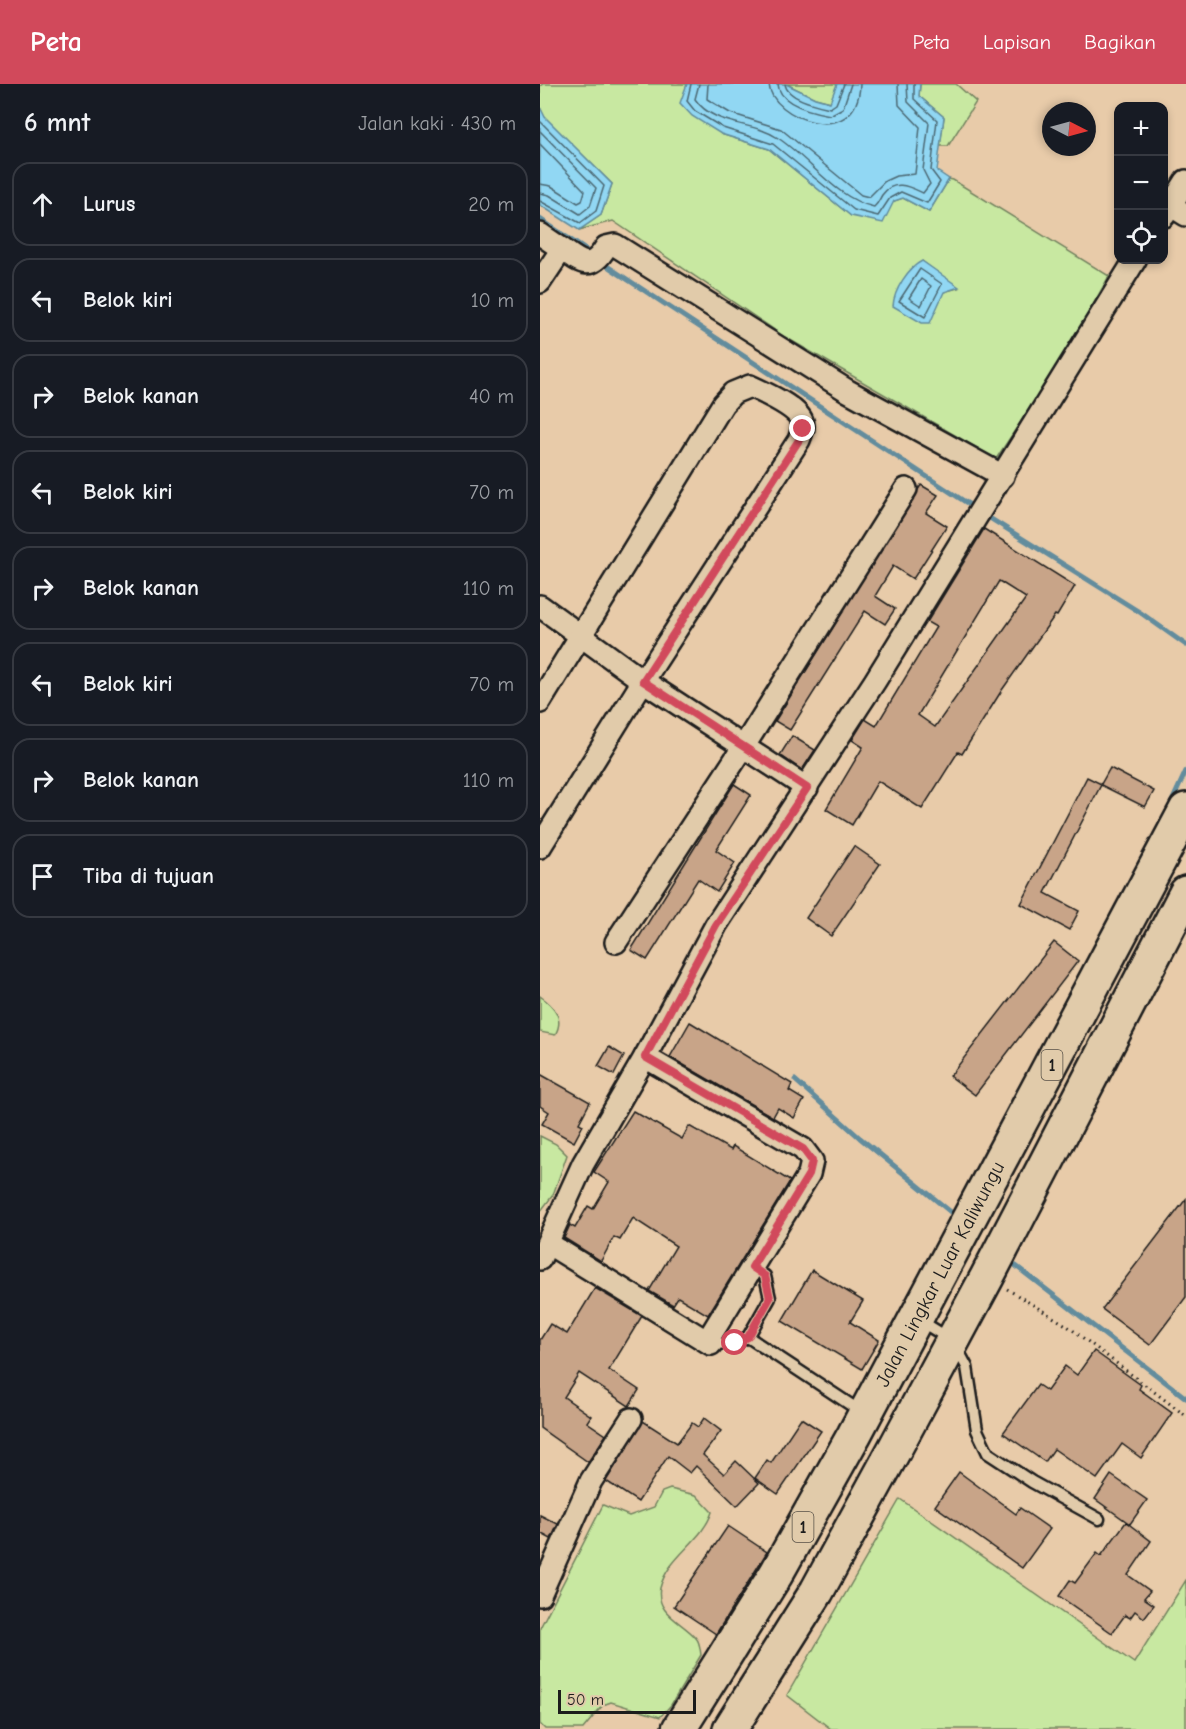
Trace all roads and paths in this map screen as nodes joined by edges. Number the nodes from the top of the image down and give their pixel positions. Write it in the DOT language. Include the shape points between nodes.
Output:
graph roads {
  1 [pos="1186,181"];
  2 [pos="1173,212"];
  3 [pos="540,234"];
  4 [pos="562,249"];
  5 [pos="1133,264"];
  6 [pos="540,282"];
  7 [pos="1003,476"];
  8 [pos="906,489"];
  9 [pos="540,606"];
  10 [pos="581,637"];
  11 [pos="643,681"];
  12 [pos="540,702"];
  13 [pos="744,746"];
  14 [pos="807,788"];
  15 [pos="1186,810"];
  16 [pos="540,847"];
  17 [pos="1186,893"];
  18 [pos="616,942"];
  19 [pos="645,1057"];
  20 [pos="544,1252"];
  21 [pos="752,1267"];
  22 [pos="987,1278"];
  23 [pos="917,1319"];
  24 [pos="748,1337"];
  25 [pos="953,1341"];
  26 [pos="709,1342"];
  27 [pos="865,1414"];
  28 [pos="1186,1416"];
  29 [pos="631,1419"];
  30 [pos="1099,1520"];
  31 [pos="540,1595"];
  32 [pos="679,1729"];
  33 [pos="730,1729"];
  1 -- 2 [label="street"];
  3 -- 4 [label="street"];
  4 -- 6 [label="street"];
  4 -- 7 [label="street" via="580,262 591,263 615,245 628,251 848,391"];
  5 -- 7 [label="street"];
  7 -- 14 [label="street"];
  8 -- 13 [label="street"];
  9 -- 10 [label="street"];
  10 -- 11 [label="street"];
  10 -- 11 [label="street" via="733,393 750,386 795,412 802,421 799,440"];
  10 -- 12 [label="street"];
  11 -- 13 [label="street"];
  11 -- 16 [label="street"];
  13 -- 14 [label="street"];
  13 -- 18 [label="street"];
  14 -- 19 [label="street" via="716,925"];
  15 -- 23 [label="highway, Jalan Lingkar Luar Kaliwungu / 1"];
  17 -- 22 [label="highway, 1"];
  19 -- 20 [label="street" via="583,1164"];
  19 -- 21 [label="street" via="803,1149 812,1161 809,1174"];
  20 -- 26 [label="street"];
  21 -- 24 [label="lane" via="765,1276 770,1298"];
  21 -- 26 [label="street"];
  22 -- 25 [label="highway, 1"];
  22 -- 28 [label="path" via="1066,1326"];
  23 -- 25 [label="lane"];
  23 -- 27 [label="highway, Jalan Lingkar Luar Kaliwungu / 1"];
  24 -- 26 [label="lane" via="735,1343"];
  24 -- 27 [label="lane"];
  25 -- 30 [label="lane" via="967,1367 977,1430 988,1453"];
  25 -- 33 [label="highway, 1" via="817,1591"];
  27 -- 32 [label="highway, Jalan Lingkar Luar Kaliwungu / 1" via="776,1574"];
  29 -- 31 [label="street" via="591,1481"];
}
